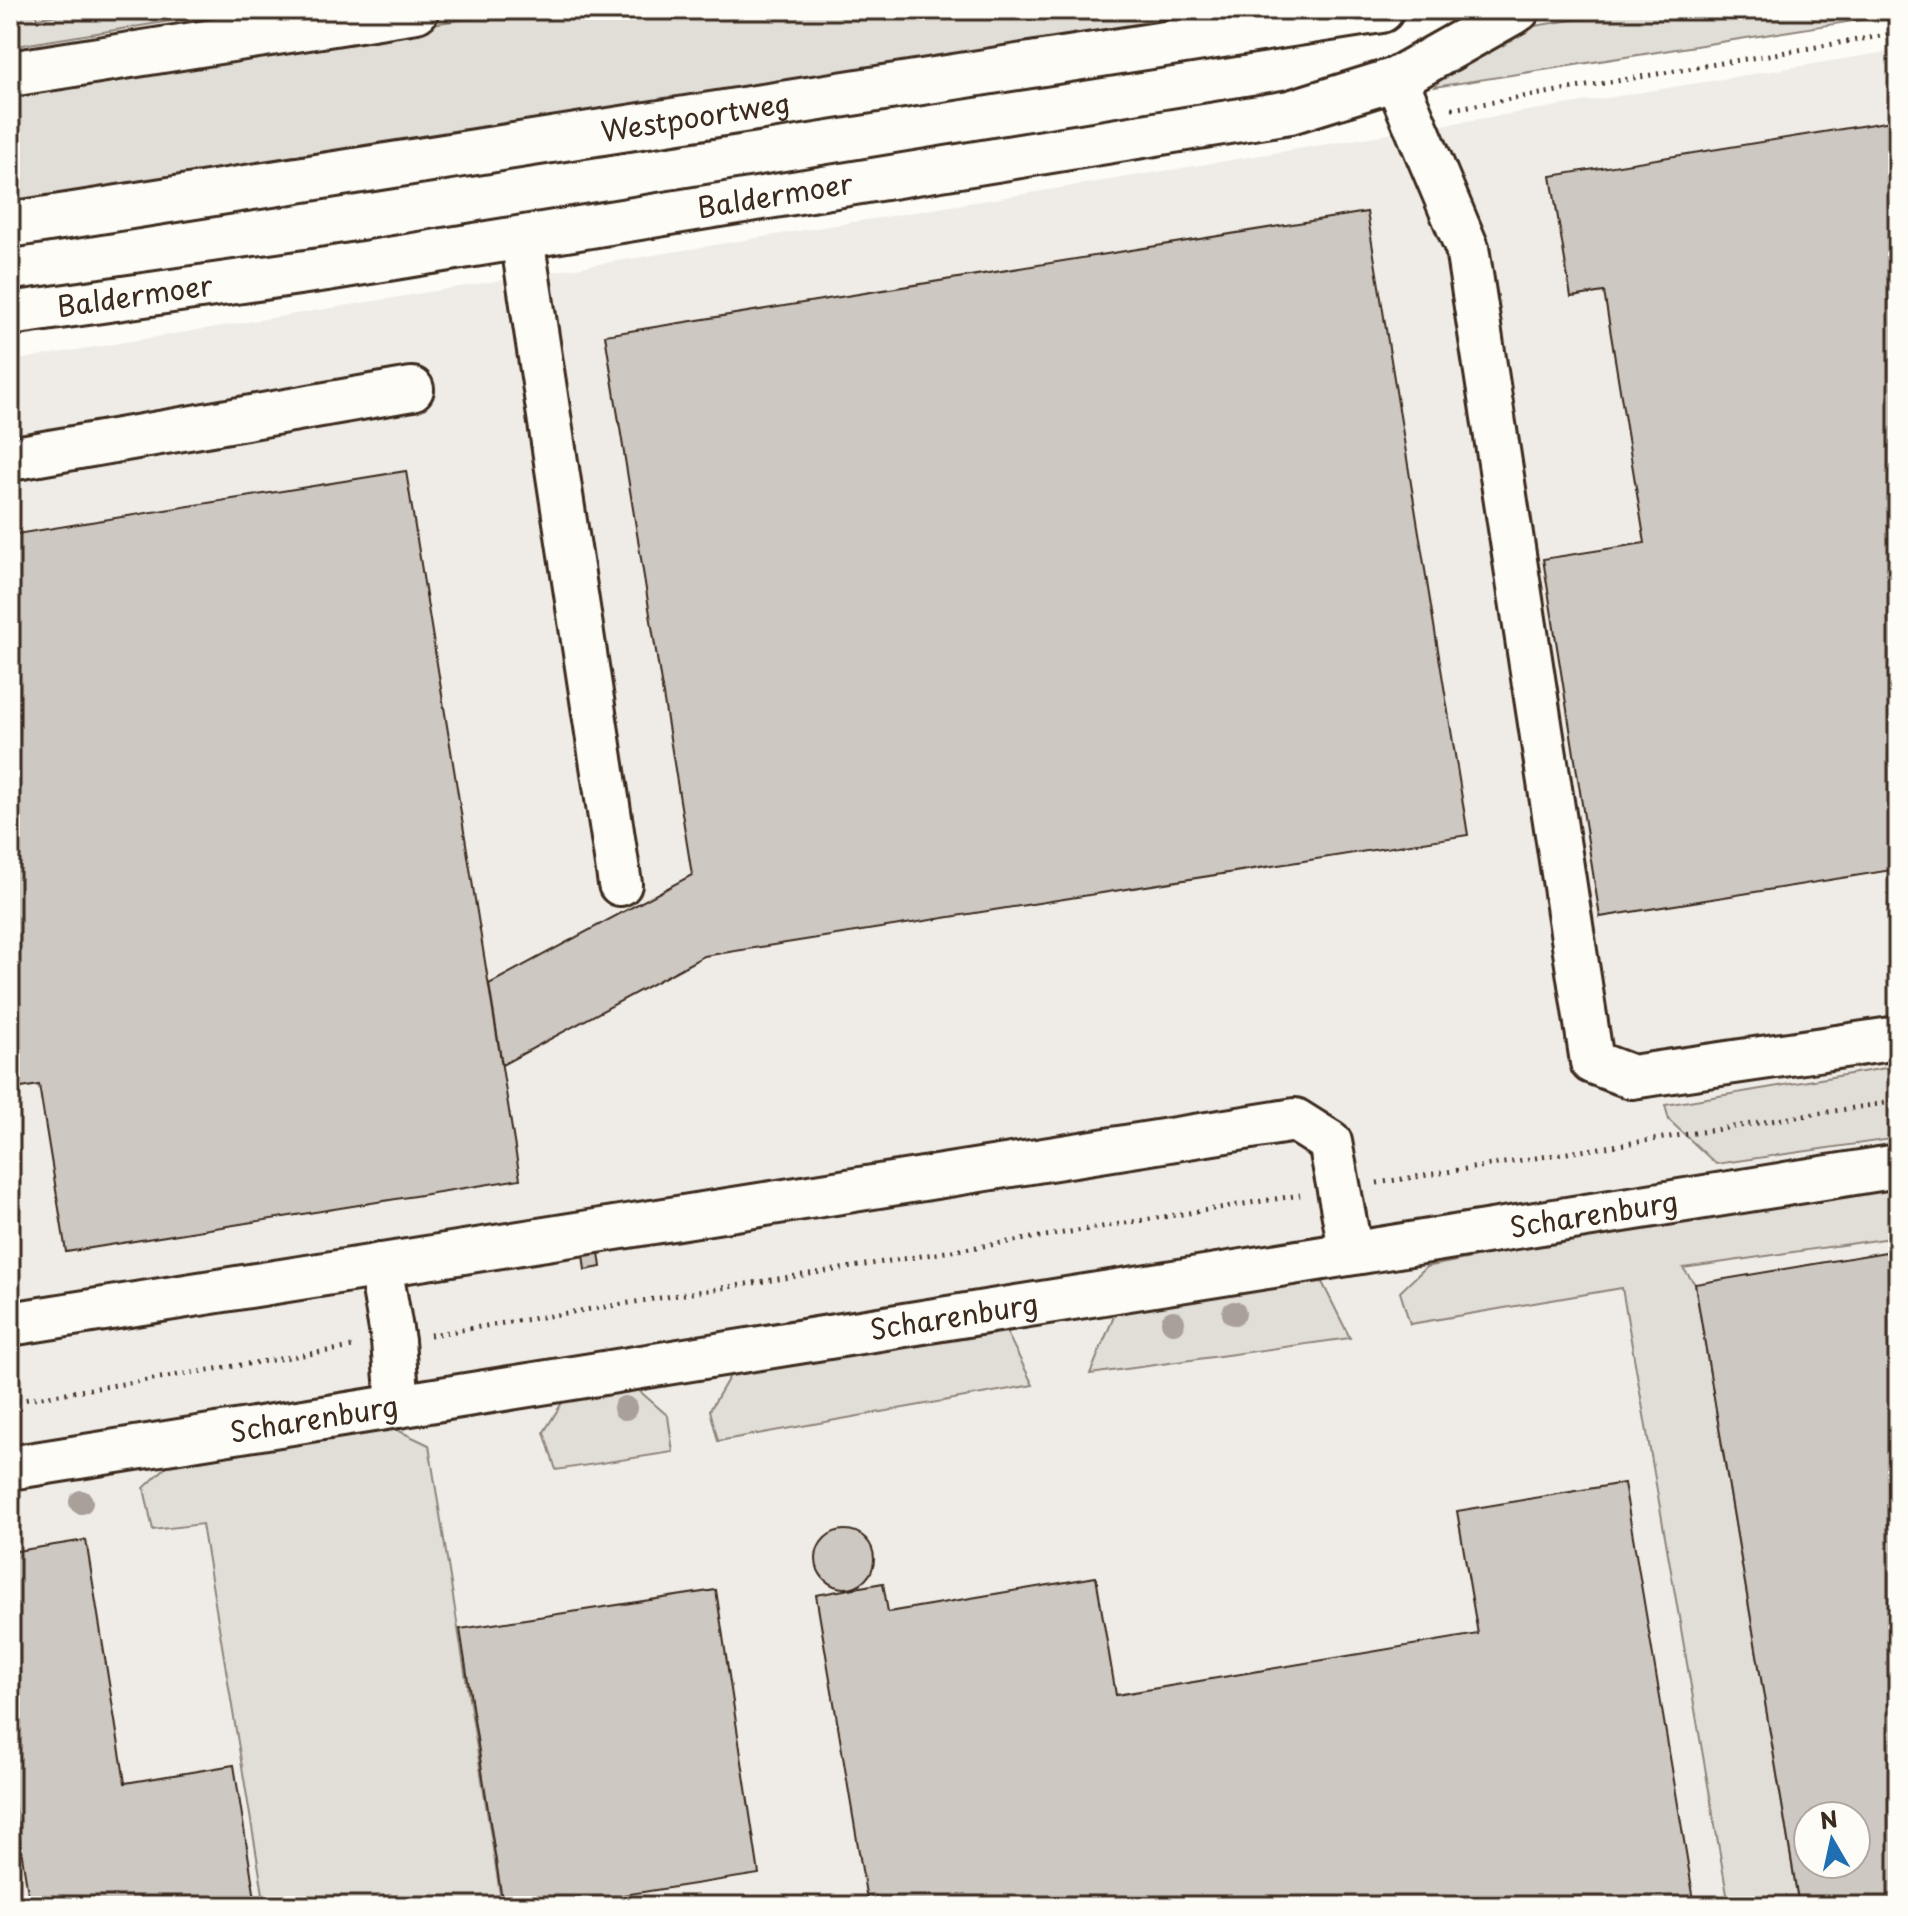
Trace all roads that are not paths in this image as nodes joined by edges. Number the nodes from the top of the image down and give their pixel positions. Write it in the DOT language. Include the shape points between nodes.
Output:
graph roads {
  1 [pos="416,10"];
  2 [pos="1381,10"];
  3 [pos="1518,10"];
  4 [pos="10,74"];
  5 [pos="1396,79"];
  6 [pos="10,225"];
  7 [pos="522,238"];
  8 [pos="10,314"];
  9 [pos="412,389"];
  10 [pos="10,459"];
  11 [pos="620,884"];
  12 [pos="1898,1038"];
  13 [pos="1898,1166"];
  14 [pos="1351,1253"];
  15 [pos="380,1265"];
  16 [pos="10,1324"];
  17 [pos="398,1406"];
  18 [pos="10,1468"];
  1 -- 4 [label="main road"];
  2 -- 6 [label="main road, Westpoortweg"];
  3 -- 5 [label="street, Baldermoer"];
  5 -- 7 [label="street, Baldermoer" via="1290,112"];
  5 -- 12 [label="street" via="1467,248 1592,1062 1632,1077"];
  7 -- 8 [label="street, Baldermoer"];
  7 -- 11 [label="street"];
  9 -- 10 [label="street"];
  13 -- 14 [label="street, Scharenburg"];
  14 -- 15 [label="street" via="1330,1142 1295,1120"];
  14 -- 17 [label="street, Scharenburg"];
  15 -- 16 [label="street"];
  15 -- 17 [label="street"];
  17 -- 18 [label="street, Scharenburg"];
}
